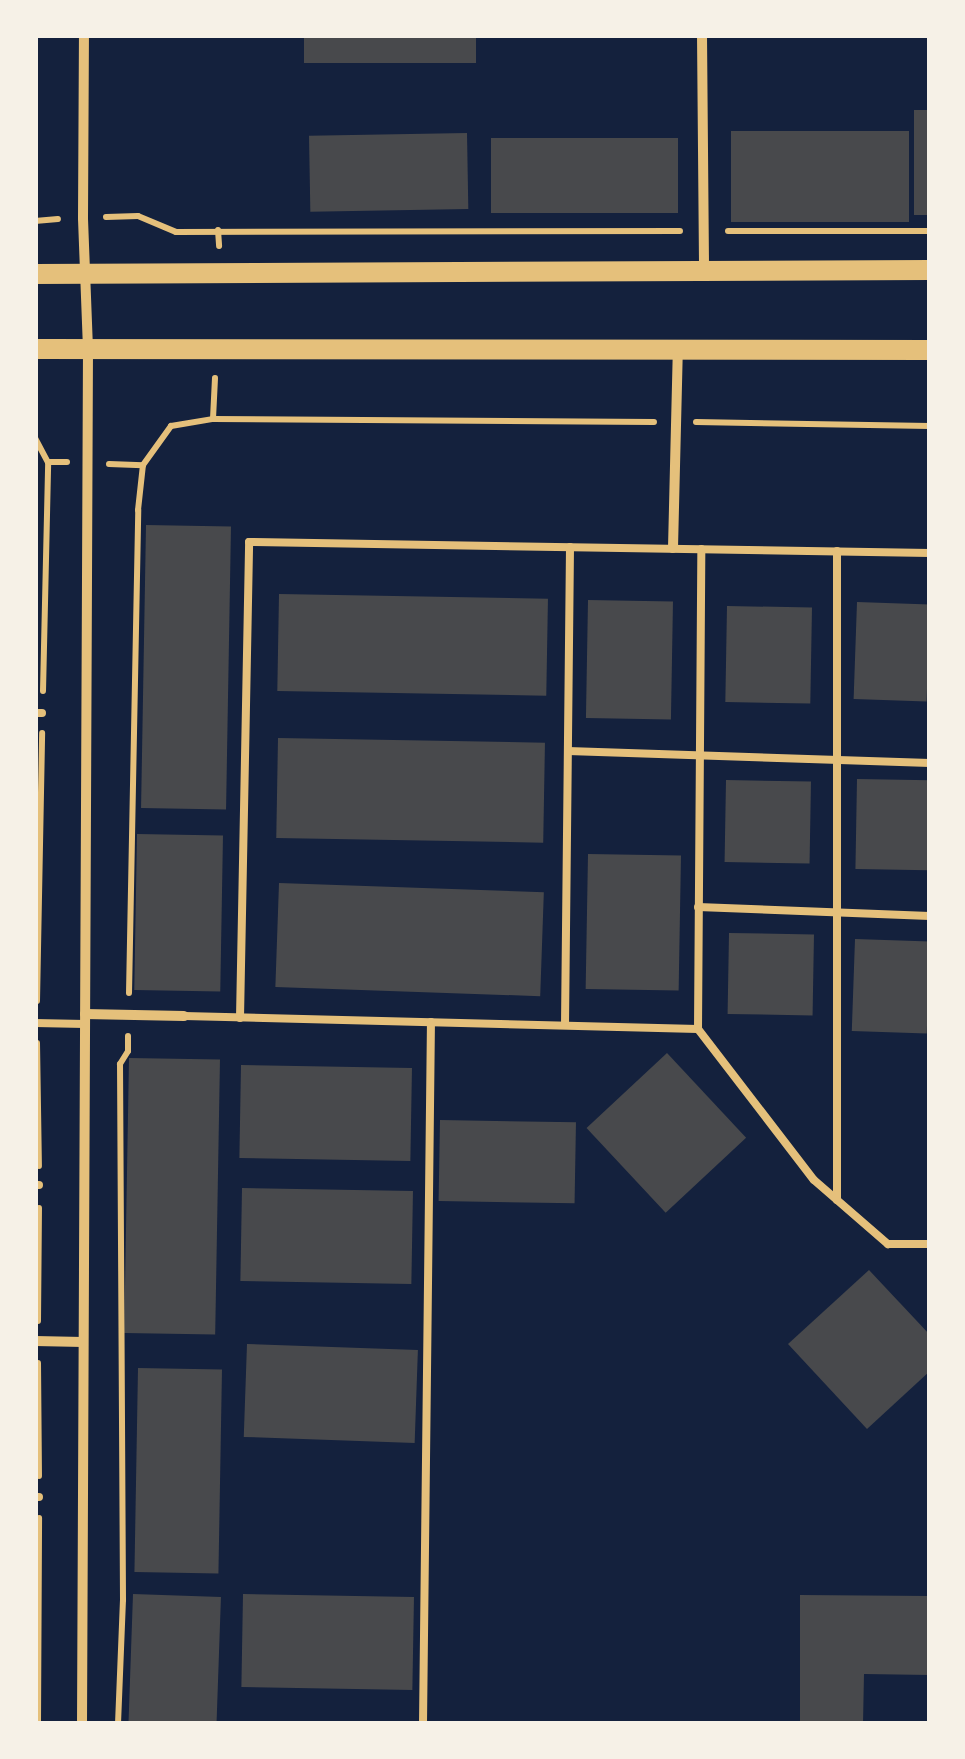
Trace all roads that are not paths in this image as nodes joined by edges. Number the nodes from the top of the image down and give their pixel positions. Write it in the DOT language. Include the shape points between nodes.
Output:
graph roads {
  1 [pos="84,35"];
  2 [pos="702,35"];
  3 [pos="704,269"];
  4 [pos="930,270"];
  5 [pos="35,274"];
  6 [pos="86,274"];
  7 [pos="35,349"];
  8 [pos="88,349"];
  9 [pos="678,350"];
  10 [pos="930,350"];
  11 [pos="570,547"];
  12 [pos="673,548"];
  13 [pos="701,549"];
  14 [pos="837,551"];
  15 [pos="930,552"];
  16 [pos="568,751"];
  17 [pos="699,755"];
  18 [pos="837,760"];
  19 [pos="930,763"];
  20 [pos="698,907"];
  21 [pos="837,913"];
  22 [pos="930,916"];
  23 [pos="184,1016"];
  24 [pos="240,1018"];
  25 [pos="85,1019"];
  26 [pos="431,1022"];
  27 [pos="36,1023"];
  28 [pos="565,1025"];
  29 [pos="698,1028"];
  30 [pos="837,1200"];
  31 [pos="930,1244"];
  32 [pos="36,1341"];
  33 [pos="84,1342"];
  34 [pos="82,1724"];
  35 [pos="423,1724"];
  1 -- 6 [label="street"];
  2 -- 3 [label="street"];
  3 -- 4 [label="main road"];
  3 -- 6 [label="main road"];
  5 -- 6 [label="main road"];
  6 -- 8 [label="street"];
  7 -- 8 [label="main road"];
  8 -- 9 [label="main road"];
  8 -- 25 [label="street"];
  9 -- 10 [label="main road"];
  9 -- 12 [label="street"];
  11 -- 12 [label="lane"];
  11 -- 16 [label="lane"];
  11 -- 24 [label="lane" via="250,542"];
  12 -- 13 [label="lane"];
  13 -- 14 [label="lane"];
  13 -- 17 [label="lane"];
  14 -- 15 [label="lane"];
  14 -- 18 [label="lane"];
  16 -- 17 [label="lane"];
  16 -- 28 [label="lane"];
  17 -- 18 [label="lane"];
  17 -- 20 [label="lane"];
  18 -- 19 [label="lane"];
  18 -- 21 [label="lane"];
  20 -- 21 [label="lane"];
  20 -- 29 [label="lane"];
  21 -- 22 [label="lane"];
  21 -- 30 [label="lane"];
  23 -- 24 [label="lane"];
  23 -- 25 [label="street"];
  24 -- 26 [label="lane"];
  25 -- 27 [label="lane"];
  25 -- 33 [label="street"];
  26 -- 28 [label="lane"];
  26 -- 35 [label="lane"];
  28 -- 29 [label="lane"];
  29 -- 30 [label="lane" via="814,1180"];
  30 -- 31 [label="lane" via="888,1244"];
  32 -- 33 [label="street"];
  33 -- 34 [label="street"];
}
